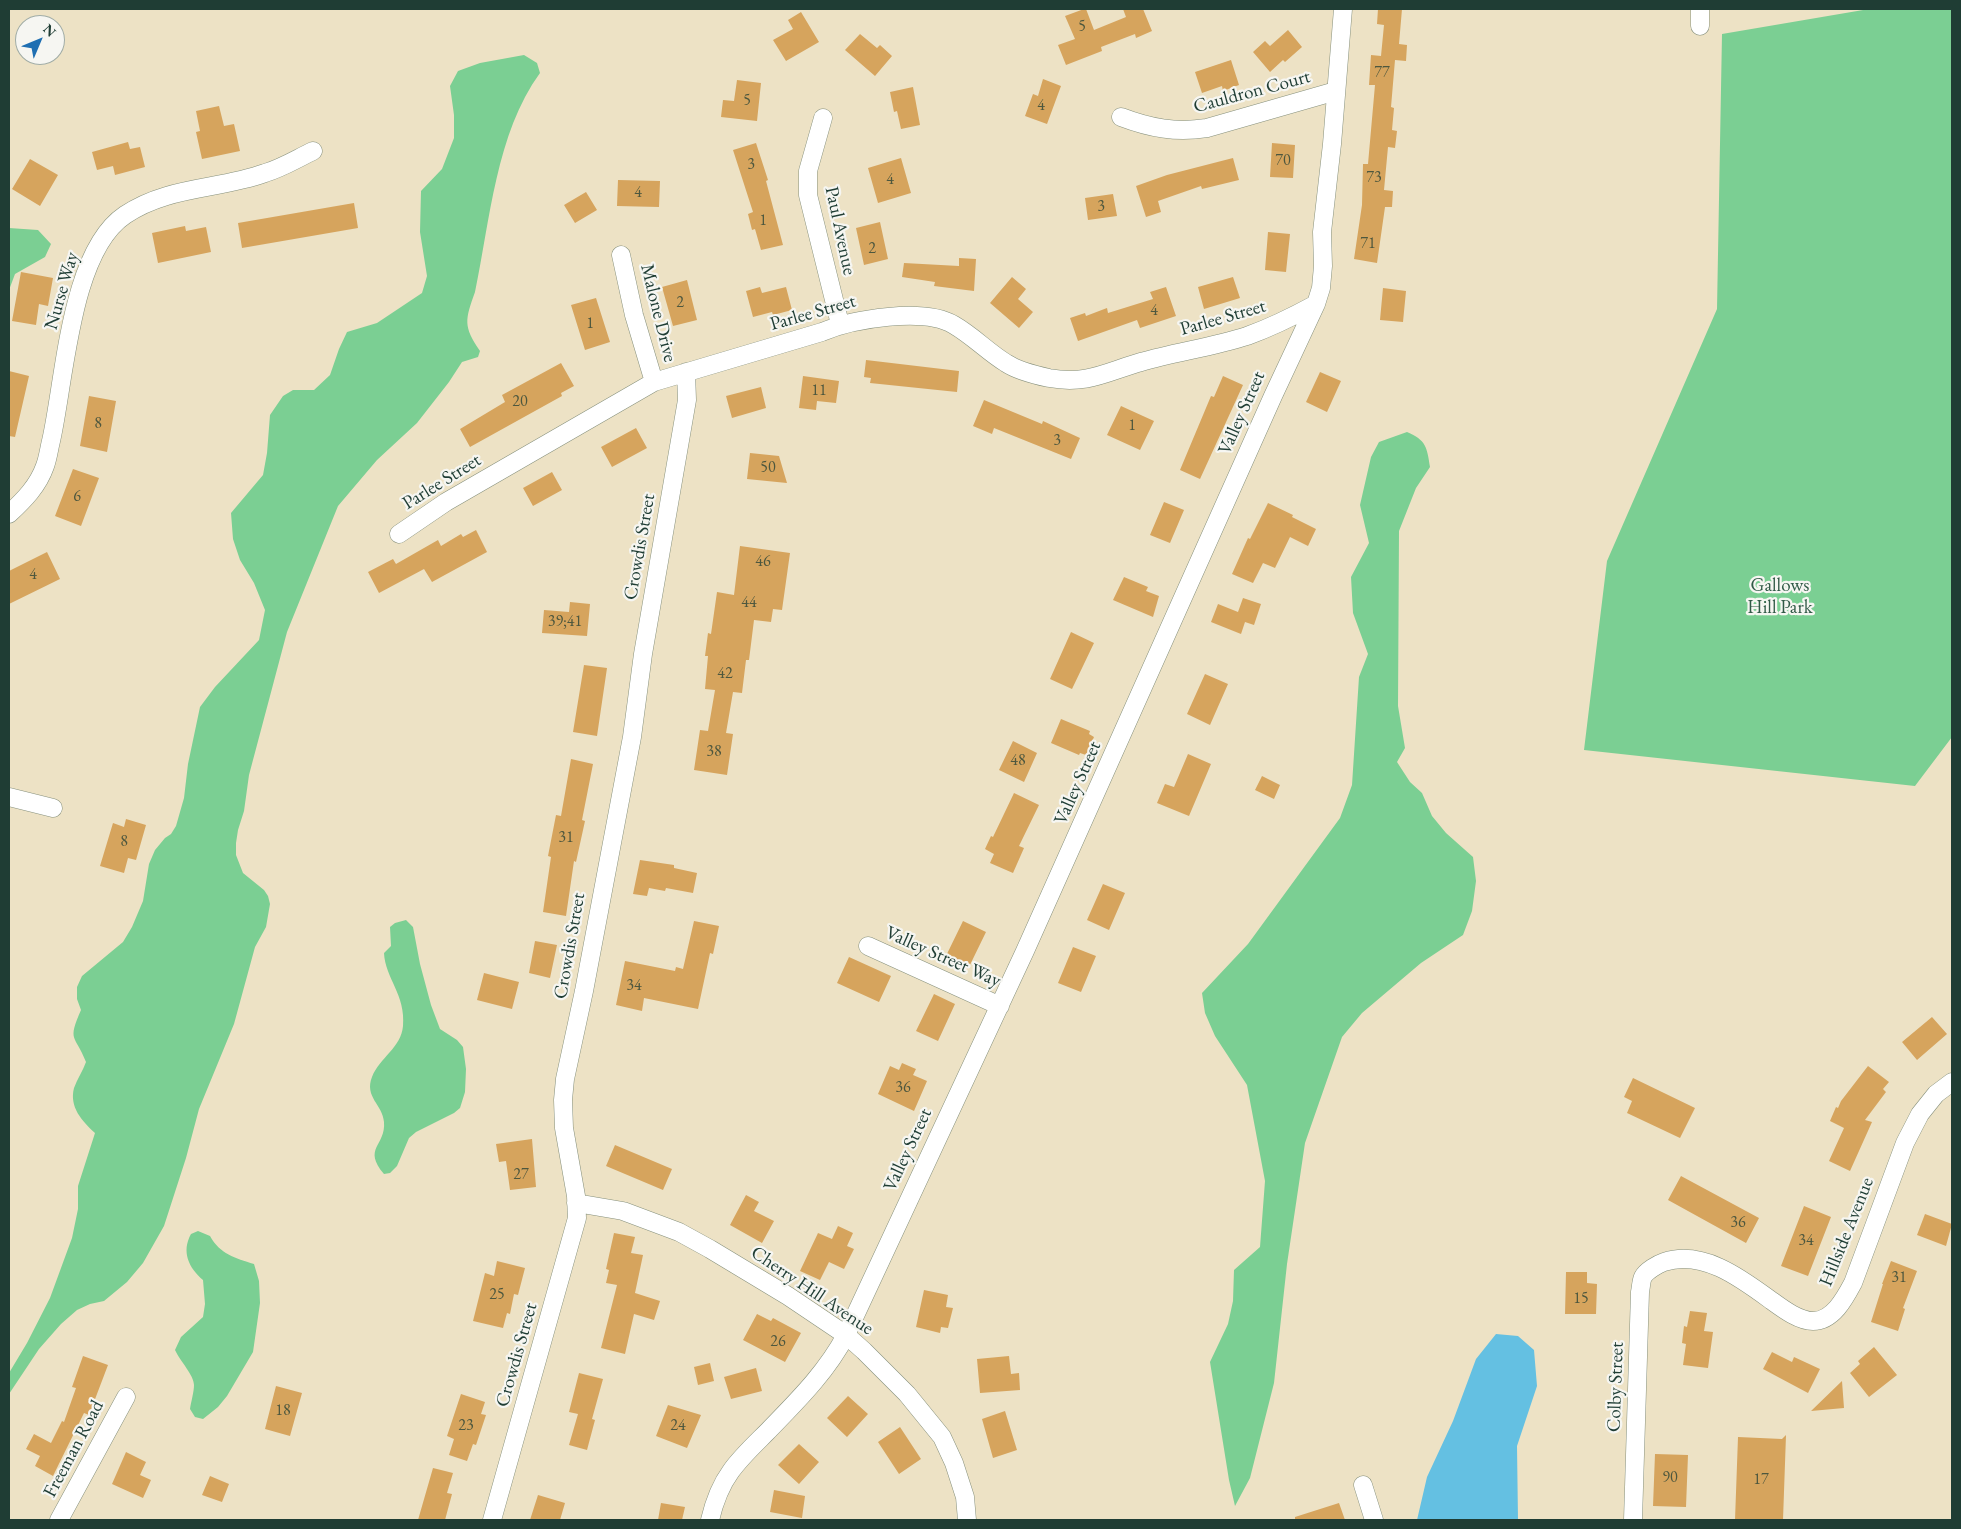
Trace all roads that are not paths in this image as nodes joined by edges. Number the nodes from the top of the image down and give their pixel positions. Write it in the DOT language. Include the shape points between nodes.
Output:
graph roads {
  1 [pos="1343,9"];
  2 [pos="1700,9"];
  3 [pos="1700,26"];
  4 [pos="1336,91"];
  5 [pos="1121,117"];
  6 [pos="823,118"];
  7 [pos="313,151"];
  8 [pos="622,255"];
  9 [pos="1316,304"];
  10 [pos="840,324"];
  11 [pos="686,372"];
  12 [pos="654,382"];
  13 [pos="9,514"];
  14 [pos="399,534"];
  15 [pos="9,797"];
  16 [pos="53,808"];
  17 [pos="868,946"];
  18 [pos="1000,1006"];
  19 [pos="1952,1082"];
  20 [pos="576,1203"];
  21 [pos="1659,1263"];
  22 [pos="846,1335"];
  23 [pos="126,1398"];
  24 [pos="1363,1485"];
  25 [pos="60,1520"];
  26 [pos="492,1520"];
  27 [pos="710,1520"];
  28 [pos="967,1520"];
  29 [pos="1374,1520"];
  30 [pos="1633,1520"];
  1 -- 4 [label="street, Valley Street"];
  2 -- 3 [label="street"];
  4 -- 5 [label="street, Cauldron Court" via="1191,130 1157,128"];
  4 -- 9 [label="street, Valley Street" via="1322,232 1321,288"];
  6 -- 10 [label="street, Paul Avenue" via="808,171 808,195"];
  7 -- 13 [label="street, Nurse Way" via="265,173 150,200 123,216 107,233 91,257 73,317 46,466 34,488"];
  8 -- 12 [label="street, Malone Drive" via="634,315"];
  9 -- 10 [label="street, Parlee Street" via="1280,324 1246,336 1140,362 1093,378 1074,380 1050,378 1008,364 972,336 938,318 884,318"];
  9 -- 18 [label="street, Valley Street"];
  10 -- 11 [label="street, Parlee Street"];
  11 -- 12 [label="street, Parlee Street"];
  11 -- 20 [label="street, Crowdis Street" via="688,400 643,654 632,737 565,1079 564,1128"];
  12 -- 14 [label="street, Parlee Street" via="446,502"];
  15 -- 16 [label="street"];
  17 -- 18 [label="street, Valley Street Way"];
  18 -- 22 [label="street, Valley Street"];
  19 -- 21 [label="street, Hillside Avenue" via="1936,1094 1920,1114 1905,1143 1853,1283 1845,1298 1825,1318 1812,1321 1791,1313 1738,1277 1702,1261"];
  20 -- 22 [label="street, Cherry Hill Avenue" via="623,1211 679,1232 788,1296"];
  20 -- 26 [label="street, Crowdis Street" via="577,1218 570,1246"];
  21 -- 30 [label="street, Colby Street" via="1643,1276 1640,1292"];
  22 -- 27 [label="street, Valley Street" via="805,1393 730,1472"];
  22 -- 28 [label="street, Cherry Hill Avenue" via="907,1394 942,1437 957,1471"];
  23 -- 25 [label="street, Freeman Road"];
  24 -- 29 [label="street"];
}
